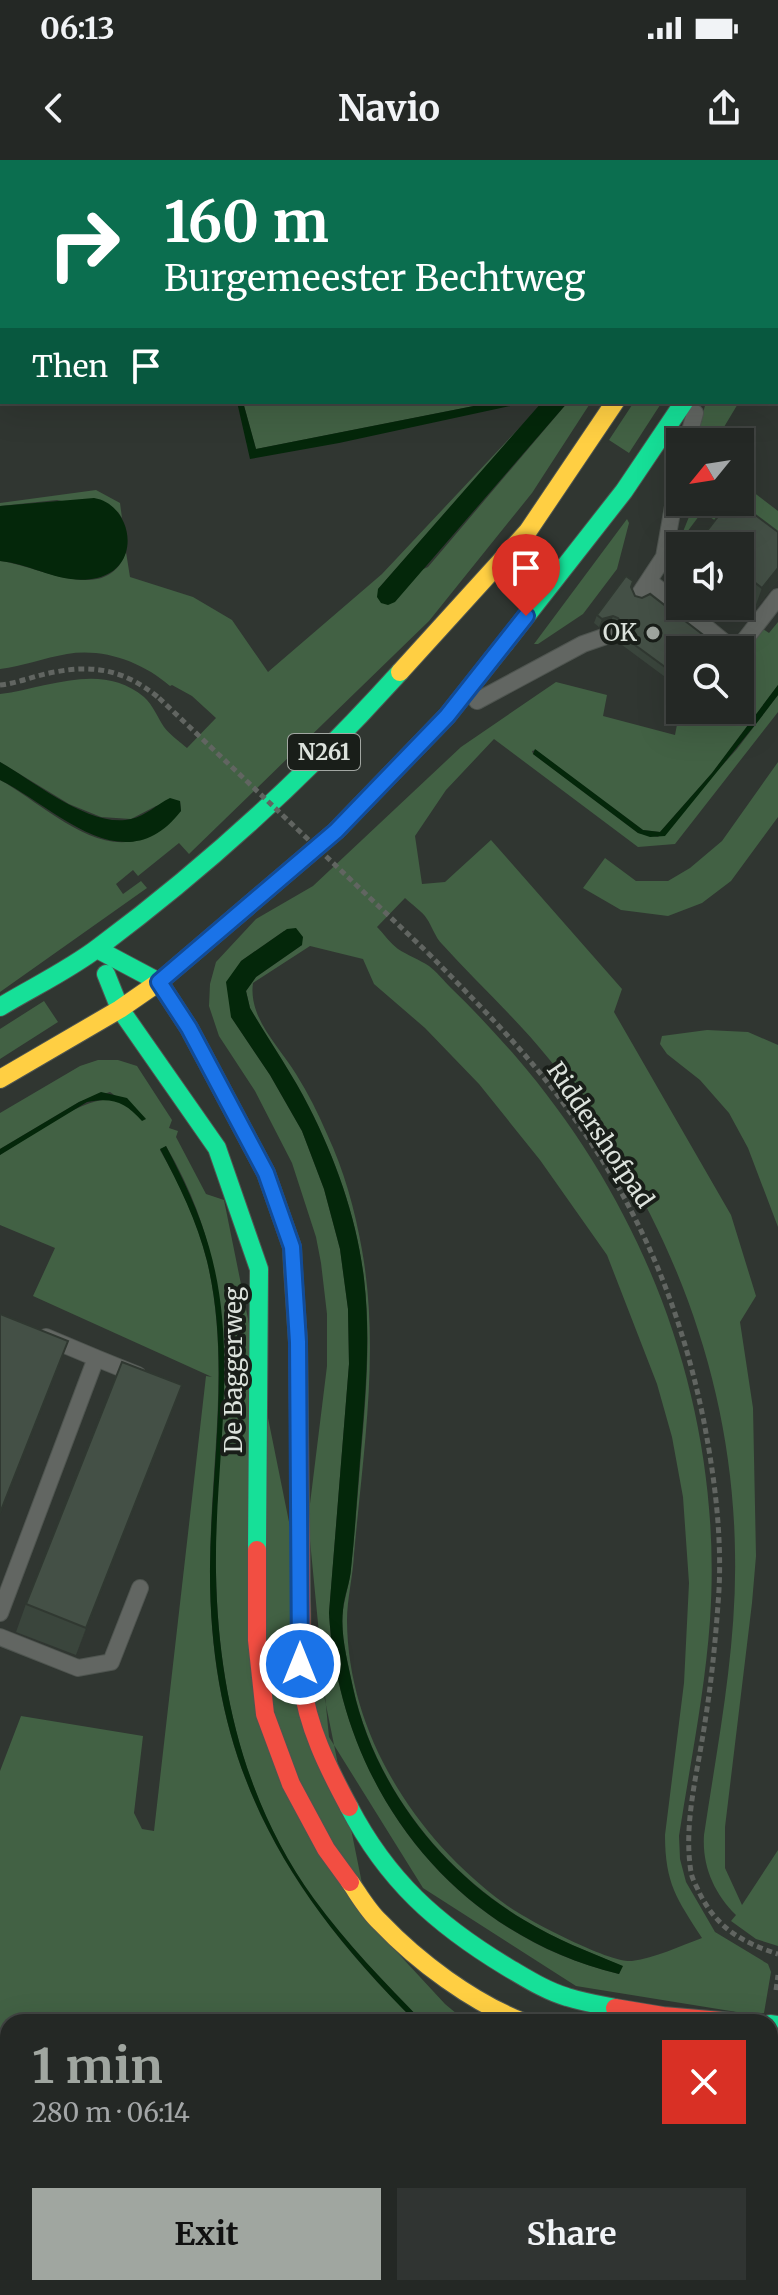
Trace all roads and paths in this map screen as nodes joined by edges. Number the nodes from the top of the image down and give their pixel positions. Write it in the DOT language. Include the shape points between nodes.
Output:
graph roads {
  1 [pos="614,404"];
  2 [pos="683,404"];
  3 [pos="697,404"];
  4 [pos="691,428"];
  5 [pos="671,516"];
  6 [pos="649,581"];
  7 [pos="639,595"];
  8 [pos="666,595"];
  9 [pos="778,597"];
  10 [pos="698,620"];
  11 [pos="609,635"];
  12 [pos="718,636"];
  13 [pos="747,636"];
  14 [pos="0,685"];
  15 [pos="447,716"];
  16 [pos="97,949"];
  17 [pos="159,982"];
  18 [pos="0,1007"];
  19 [pos="120,1009"];
  20 [pos="0,1079"];
  21 [pos="27,1330"];
  22 [pos="96,1358"];
  23 [pos="152,1381"];
  24 [pos="140,1588"];
  25 [pos="0,1613"];
  26 [pos="0,1637"];
  27 [pos="778,1954"];
  28 [pos="505,2014"];
  29 [pos="645,2014"];
  1 -- 16 [label="street, N261" via="528,531 362,714 247,828"];
  2 -- 15 [label="street, N261" via="624,491"];
  3 -- 4 [label="lane"];
  5 -- 6 [label="lane" via="664,557"];
  6 -- 7 [label="lane"];
  6 -- 8 [label="lane"];
  9 -- 13 [label="lane"];
  10 -- 12 [label="lane"];
  11 -- 15 [label="lane"];
  14 -- 27 [label="path, Riddershofpad, bridge" via="83,668 118,672 159,698 497,1023 561,1100 622,1192 660,1269 690,1355 713,1466 720,1566 713,1670 688,1834 691,1875 724,1929"];
  15 -- 17 [label="street, N261" via="336,831"];
  16 -- 17 [label="street"];
  16 -- 18 [label="street, N261"];
  16 -- 19 [label="street, De Baggerweg"];
  17 -- 19 [label="street, N261"];
  17 -- 29 [label="street" via="266,1173 292,1247 298,1342 300,1664 304,1700 321,1748 392,1875 434,1917 560,1995"];
  19 -- 20 [label="street, N261"];
  19 -- 28 [label="street, De Baggerweg" via="217,1148 259,1269 257,1640 265,1714 291,1784 326,1849 378,1921 433,1970"];
  21 -- 22 [label="lane"];
  22 -- 23 [label="lane"];
  22 -- 25 [label="lane"];
  24 -- 26 [label="lane" via="111,1662 78,1668"];
}
